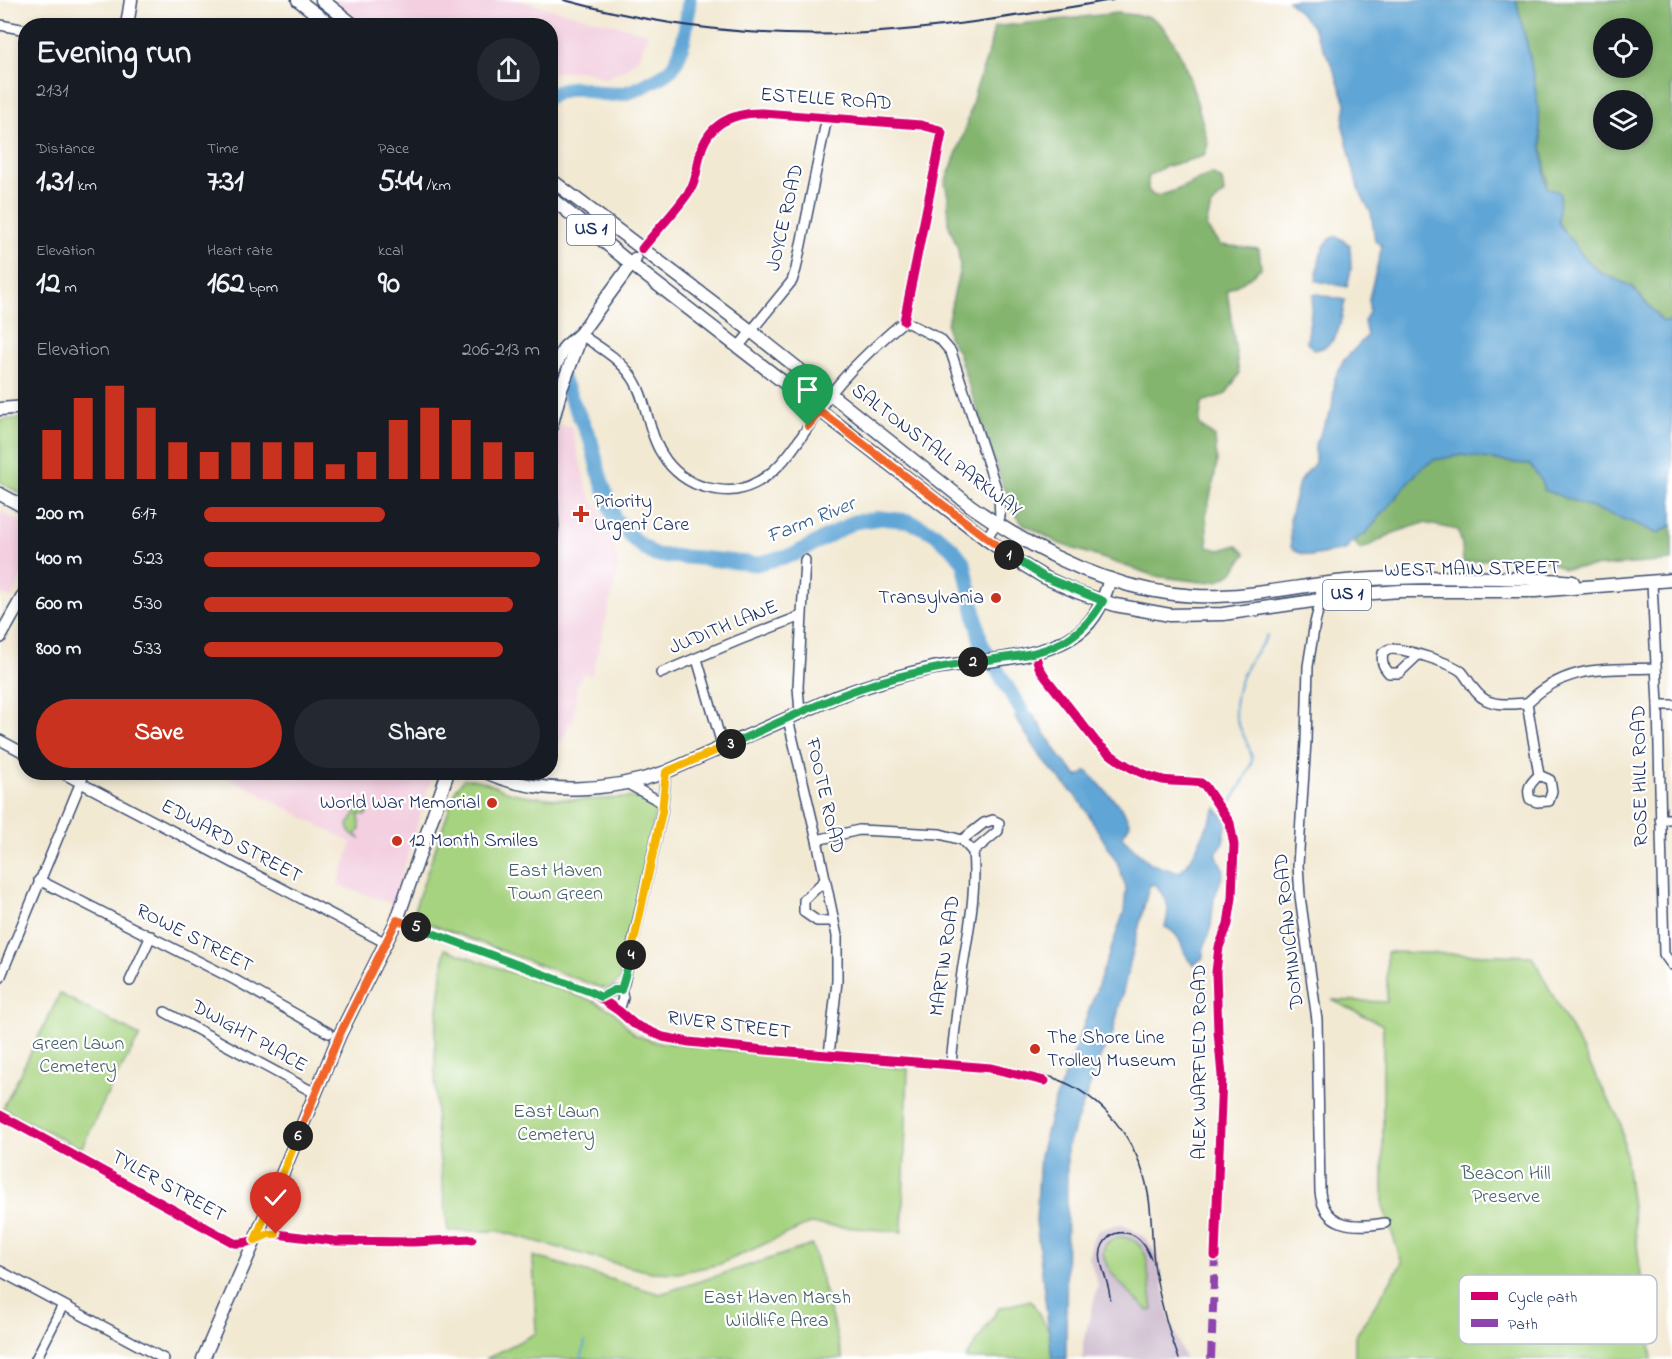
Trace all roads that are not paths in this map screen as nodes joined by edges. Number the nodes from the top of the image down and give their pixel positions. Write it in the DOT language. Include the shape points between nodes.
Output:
graph roads {
  1 [pos="131,0"];
  2 [pos="298,0"];
  3 [pos="322,0"];
  4 [pos="128,18"];
  5 [pos="321,18"];
  6 [pos="345,18"];
  7 [pos="0,25"];
  8 [pos="18,28"];
  9 [pos="827,117"];
  10 [pos="558,185"];
  11 [pos="558,204"];
  12 [pos="642,249"];
  13 [pos="631,264"];
  14 [pos="904,321"];
  15 [pos="751,331"];
  16 [pos="580,334"];
  17 [pos="739,346"];
  18 [pos="558,360"];
  19 [pos="830,395"];
  20 [pos="558,398"];
  21 [pos="18,408"];
  22 [pos="0,409"];
  23 [pos="820,411"];
  24 [pos="0,494"];
  25 [pos="18,504"];
  26 [pos="996,524"];
  27 [pos="986,539"];
  28 [pos="1030,543"];
  29 [pos="805,560"];
  30 [pos="1019,562"];
  31 [pos="1110,579"];
  32 [pos="1672,580"];
  33 [pos="1652,583"];
  34 [pos="1320,584"];
  35 [pos="1592,585"];
  36 [pos="1321,599"];
  37 [pos="1103,601"];
  38 [pos="18,605"];
  39 [pos="801,616"];
  40 [pos="0,637"];
  41 [pos="1035,652"];
  42 [pos="1418,655"];
  43 [pos="697,659"];
  44 [pos="1655,668"];
  45 [pos="661,673"];
  46 [pos="1527,704"];
  47 [pos="1658,705"];
  48 [pos="1672,705"];
  49 [pos="800,713"];
  50 [pos="788,719"];
  51 [pos="0,740"];
  52 [pos="723,748"];
  53 [pos="18,750"];
  54 [pos="666,772"];
  55 [pos="1539,775"];
  56 [pos="74,780"];
  57 [pos="82,780"];
  58 [pos="445,780"];
  59 [pos="507,780"];
  60 [pos="81,784"];
  61 [pos="628,784"];
  62 [pos="663,803"];
  63 [pos="1660,819"];
  64 [pos="1672,819"];
  65 [pos="817,840"];
  66 [pos="962,840"];
  67 [pos="973,852"];
  68 [pos="39,880"];
  69 [pos="825,881"];
  70 [pos="397,920"];
  71 [pos="832,921"];
  72 [pos="151,936"];
  73 [pos="386,943"];
  74 [pos="1672,965"];
  75 [pos="0,978"];
  76 [pos="130,981"];
  77 [pos="621,990"];
  78 [pos="601,997"];
  79 [pos="619,1011"];
  80 [pos="165,1012"];
  81 [pos="329,1033"];
  82 [pos="830,1055"];
  83 [pos="951,1064"];
  84 [pos="1045,1081"];
  85 [pos="315,1093"];
  86 [pos="0,1115"];
  87 [pos="1385,1222"];
  88 [pos="472,1239"];
  89 [pos="255,1240"];
  90 [pos="1215,1256"];
  91 [pos="0,1271"];
  92 [pos="63,1305"];
  93 [pos="36,1359"];
  94 [pos="164,1359"];
  95 [pos="203,1359"];
  1 -- 4 [label="main road"];
  2 -- 5 [label="main road"];
  3 -- 6 [label="main road"];
  7 -- 8 [label="street"];
  9 -- 12 [label="street, ESTELLE ROAD" via="747,112 720,122 703,144 692,187"];
  9 -- 14 [label="street, ESTELLE ROAD" via="940,130"];
  9 -- 15 [label="street, JOYCE ROAD" via="792,281"];
  10 -- 12 [label="main road, SALTONSTALL PARKWAY / US 1"];
  11 -- 13 [label="main road, SALTONSTALL PARKWAY / US 1"];
  12 -- 13 [label="main road"];
  12 -- 15 [label="main road, SALTONSTALL PARKWAY / US 1"];
  13 -- 16 [label="main road"];
  13 -- 17 [label="main road, SALTONSTALL PARKWAY / US 1"];
  14 -- 19 [label="street"];
  14 -- 26 [label="street" via="940,339 951,352 999,497 1001,513"];
  15 -- 17 [label="street, JOYCE ROAD"];
  15 -- 19 [label="main road, SALTONSTALL PARKWAY / US 1"];
  16 -- 18 [label="main road" via="568,343"];
  16 -- 20 [label="main road"];
  16 -- 23 [label="street" via="615,357 634,379 667,463 700,486 739,490 756,482 774,469"];
  17 -- 23 [label="main road, SALTONSTALL PARKWAY / US 1"];
  19 -- 23 [label="street"];
  19 -- 26 [label="main road, SALTONSTALL PARKWAY / US 1"];
  21 -- 22 [label="main road"];
  23 -- 27 [label="main road, SALTONSTALL PARKWAY / US 1"];
  24 -- 25 [label="main road"];
  26 -- 27 [label="street"];
  26 -- 28 [label="main road, SALTONSTALL PARKWAY / US 1"];
  27 -- 30 [label="main road, SALTONSTALL PARKWAY / US 1"];
  28 -- 30 [label="main road"];
  28 -- 31 [label="main road, SALTONSTALL PARKWAY / US 1"];
  29 -- 39 [label="street"];
  30 -- 37 [label="main road, SALTONSTALL PARKWAY / US 1" via="1044,577"];
  31 -- 34 [label="main road, WEST MAIN STREET / US 1" via="1195,596 1244,595"];
  31 -- 37 [label="main road"];
  32 -- 33 [label="main road, WEST MAIN STREET / US 1"];
  33 -- 35 [label="main road, WEST MAIN STREET / US 1"];
  33 -- 44 [label="street, ROSE HILL ROAD"];
  34 -- 35 [label="main road, WEST MAIN STREET / US 1" via="1458,577"];
  34 -- 36 [label="street, DOMINICAN ROAD"];
  35 -- 36 [label="main road, WEST MAIN STREET / US 1" via="1535,591 1400,591"];
  36 -- 37 [label="main road, WEST MAIN STREET / US 1" via="1195,616 1145,611"];
  36 -- 87 [label="street, DOMINICAN ROAD" via="1308,666 1298,865 1317,1020 1320,1192 1325,1211 1338,1222"];
  37 -- 41 [label="main road" via="1079,633"];
  38 -- 40 [label="main road"];
  39 -- 43 [label="street, JUDITH LANE"];
  39 -- 49 [label="street"];
  41 -- 49 [label="main road" via="882,681"];
  41 -- 90 [label="street, ALEX WARFIELD ROAD" via="1046,678 1106,751 1163,780 1201,783 1230,823 1232,898 1216,972 1222,1076"];
  42 -- 46 [label="street" via="1451,664 1486,699"];
  43 -- 45 [label="street, JUDITH LANE"];
  43 -- 52 [label="street"];
  44 -- 46 [label="street" via="1586,671 1557,680"];
  44 -- 47 [label="street, ROSE HILL ROAD"];
  46 -- 55 [label="street"];
  47 -- 48 [label="street"];
  47 -- 63 [label="street, ROSE HILL ROAD"];
  49 -- 50 [label="main road"];
  50 -- 52 [label="main road"];
  50 -- 65 [label="street, FOOTE ROAD"];
  51 -- 53 [label="street"];
  52 -- 54 [label="main road"];
  54 -- 61 [label="main road"];
  54 -- 62 [label="street"];
  56 -- 60 [label="street, EDWARD STREET"];
  57 -- 60 [label="street"];
  58 -- 70 [label="main road"];
  59 -- 61 [label="main road" via="566,789"];
  60 -- 68 [label="street"];
  60 -- 73 [label="street, EDWARD STREET"];
  61 -- 62 [label="street"];
  62 -- 77 [label="street"];
  63 -- 64 [label="street"];
  63 -- 74 [label="street, ROSE HILL ROAD" via="1664,954"];
  65 -- 66 [label="street" via="859,830 940,834"];
  65 -- 69 [label="street, FOOTE ROAD"];
  66 -- 67 [label="street"];
  66 -- 67 [label="street" via="984,823 999,823 998,831"];
  67 -- 83 [label="street, MARTIN ROAD" via="973,905"];
  68 -- 72 [label="street, ROWE STREET"];
  68 -- 75 [label="street"];
  69 -- 71 [label="street, FOOTE ROAD"];
  69 -- 71 [label="street, FOOTE ROAD" via="804,900 804,912 817,921"];
  70 -- 73 [label="main road"];
  70 -- 78 [label="street, RIVER STREET"];
  71 -- 82 [label="street, FOOTE ROAD" via="837,936 837,981"];
  72 -- 76 [label="street"];
  72 -- 81 [label="street, ROWE STREET"];
  73 -- 85 [label="main road"];
  77 -- 78 [label="street"];
  77 -- 79 [label="street"];
  78 -- 79 [label="street, RIVER STREET"];
  79 -- 82 [label="street, RIVER STREET" via="634,1024 663,1037"];
  80 -- 85 [label="street, DWIGHT PLACE"];
  82 -- 83 [label="street, RIVER STREET"];
  83 -- 84 [label="street, RIVER STREET" via="1002,1070"];
  85 -- 89 [label="main road"];
  86 -- 89 [label="street, TYLER STREET" via="234,1243"];
  88 -- 89 [label="street, TYLER STREET" via="334,1241 269,1234"];
  89 -- 95 [label="main road"];
  91 -- 92 [label="street"];
  92 -- 93 [label="street"];
  92 -- 94 [label="street"];
}
